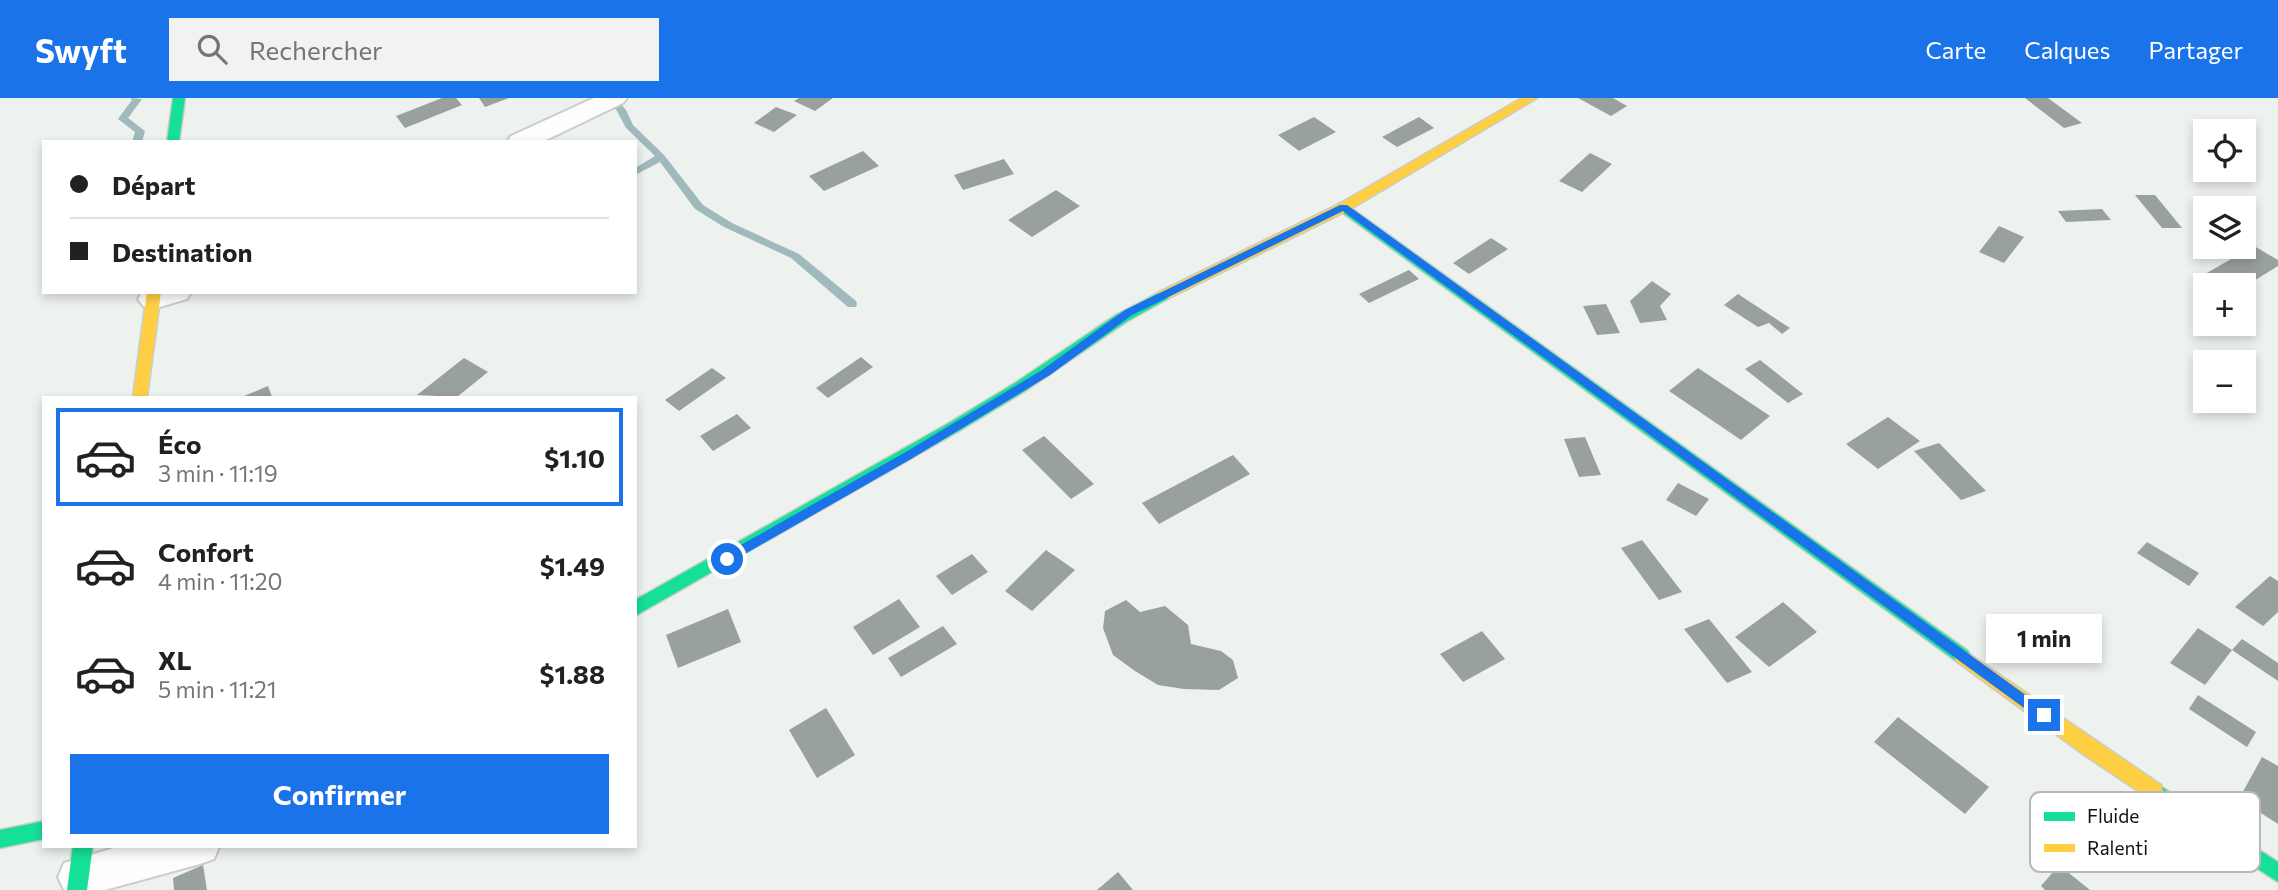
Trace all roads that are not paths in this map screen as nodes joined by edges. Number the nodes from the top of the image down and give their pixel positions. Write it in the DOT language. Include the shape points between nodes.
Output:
graph roads {
  1 [pos="179,98"];
  2 [pos="614,98"];
  3 [pos="1531,98"];
  4 [pos="173,140"];
  5 [pos="524,140"];
  6 [pos="1344,207"];
  7 [pos="161,294"];
  8 [pos="140,396"];
  9 [pos="637,608"];
  10 [pos="2156,792"];
  11 [pos="42,830"];
  12 [pos="0,839"];
  13 [pos="186,848"];
  14 [pos="2260,861"];
  15 [pos="80,871"];
  16 [pos="2278,873"];
  1 -- 4 [label="street"];
  2 -- 5 [label="street"];
  3 -- 6 [label="street"];
  6 -- 9 [label="street" via="1128,312 1046,372 908,456"];
  6 -- 10 [label="street"];
  7 -- 8 [label="street"];
  11 -- 12 [label="street"];
  13 -- 15 [label="street"];
  14 -- 16 [label="street"];
}
